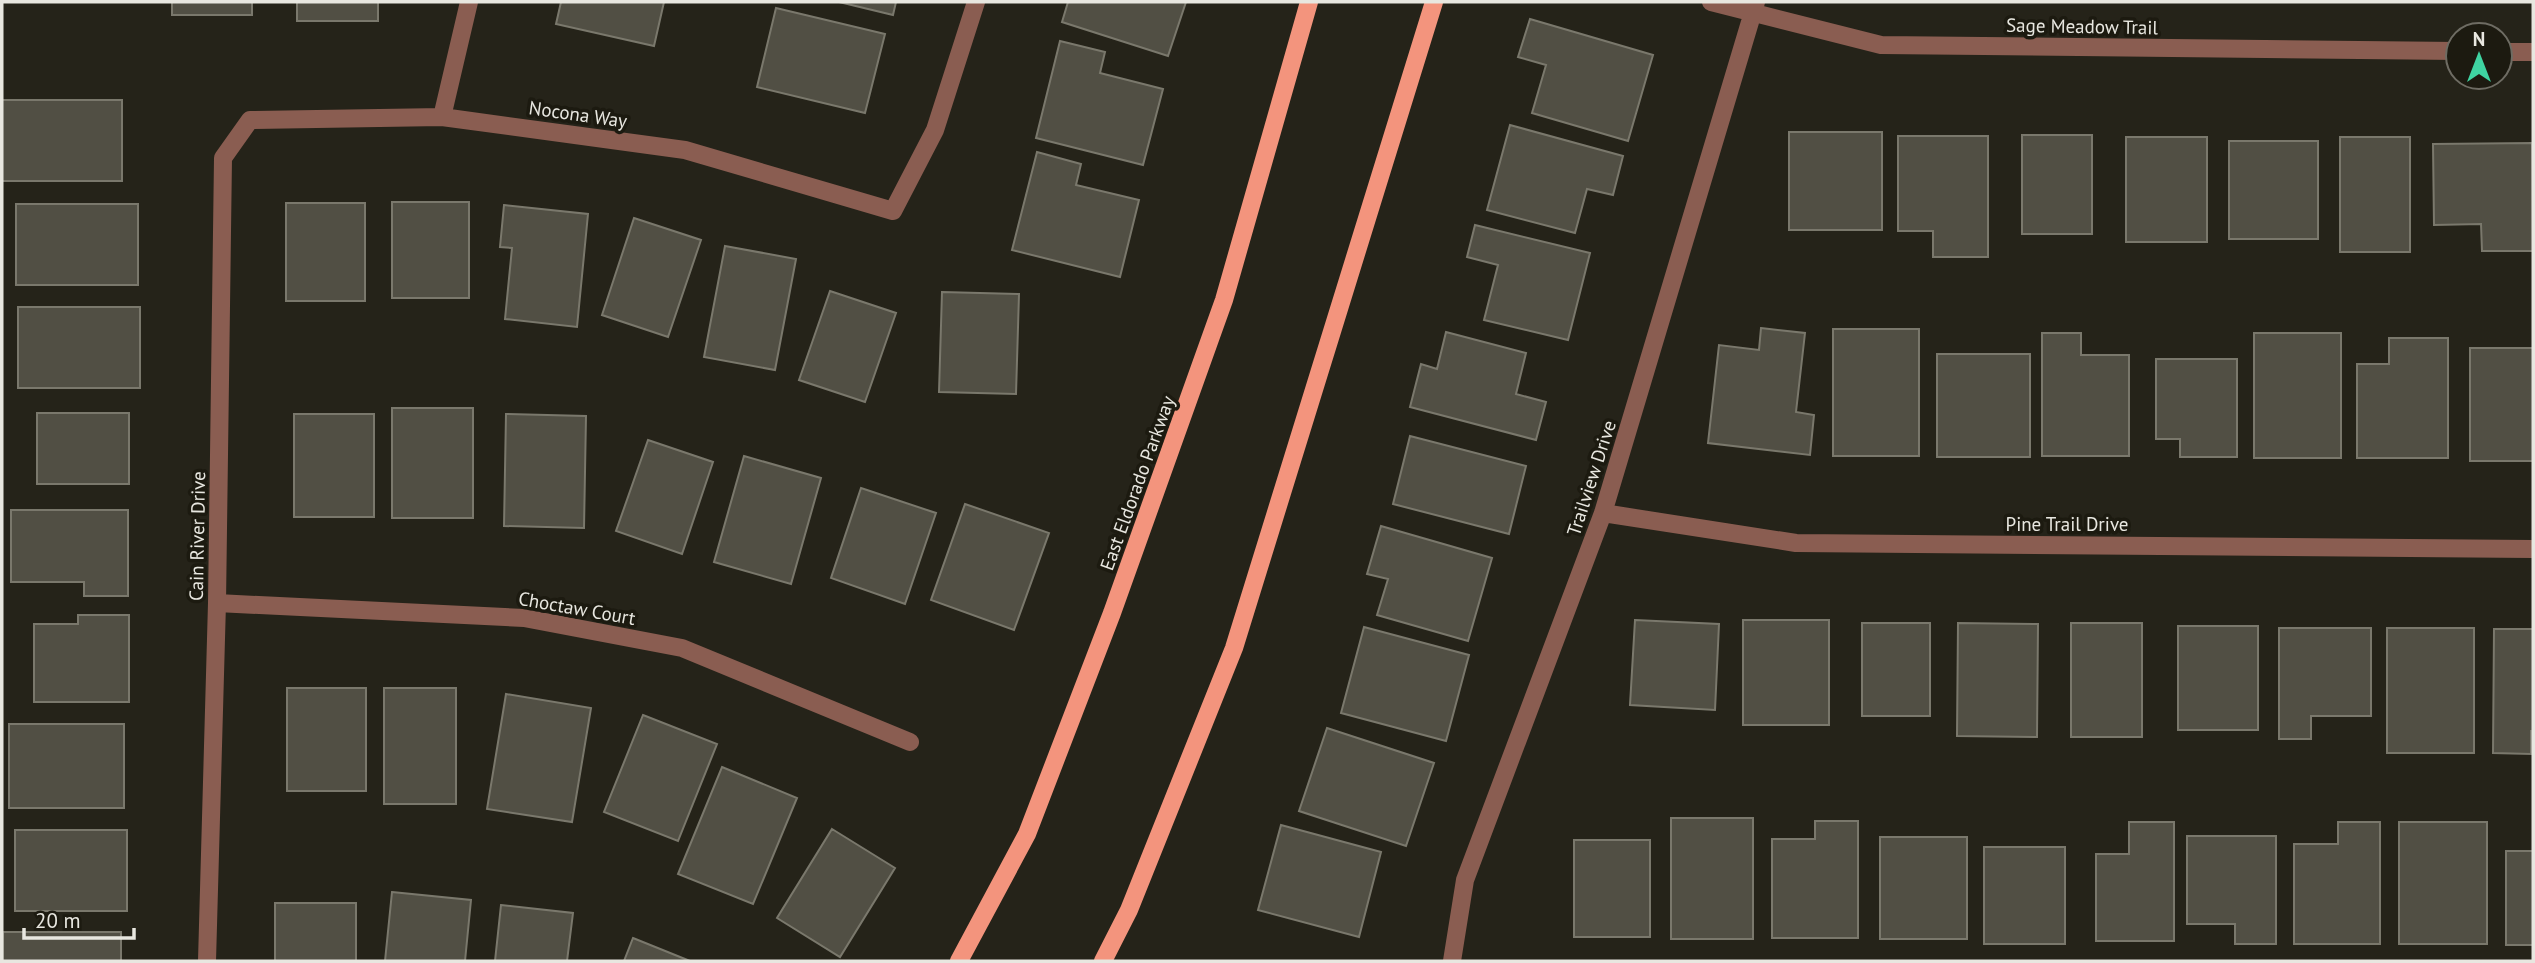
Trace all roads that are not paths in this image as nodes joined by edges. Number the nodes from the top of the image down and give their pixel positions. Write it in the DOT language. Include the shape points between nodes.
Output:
graph roads {
  1 [pos="469,2"];
  2 [pos="976,2"];
  3 [pos="1309,2"];
  4 [pos="1434,2"];
  5 [pos="1711,2"];
  6 [pos="1754,7"];
  7 [pos="2444,51"];
  8 [pos="2514,52"];
  9 [pos="2533,52"];
  10 [pos="442,117"];
  11 [pos="250,120"];
  12 [pos="1603,513"];
  13 [pos="2533,549"];
  14 [pos="217,603"];
  15 [pos="910,742"];
  16 [pos="207,961"];
  17 [pos="960,961"];
  18 [pos="1103,961"];
  19 [pos="1452,961"];
  1 -- 10 [label="street"];
  2 -- 10 [label="street, Nocona Way" via="935,130 892,211 685,150"];
  3 -- 17 [label="main road, East Eldorado Parkway" via="1224,300 1112,613 1027,834"];
  4 -- 18 [label="main road" via="1234,648 1129,910"];
  5 -- 6 [label="street, Sage Meadow Trail"];
  6 -- 7 [label="street, Sage Meadow Trail" via="1881,45"];
  6 -- 12 [label="street, Trailview Drive"];
  8 -- 9 [label="street"];
  10 -- 11 [label="street, Nocona Way"];
  11 -- 14 [label="street, Cain River Drive" via="223,158"];
  12 -- 13 [label="street, Pine Trail Drive" via="1796,543"];
  12 -- 19 [label="street, Trailview Drive" via="1465,880"];
  14 -- 15 [label="street, Choctaw Court" via="523,618 682,648"];
  14 -- 16 [label="street, Cain River Drive"];
}
